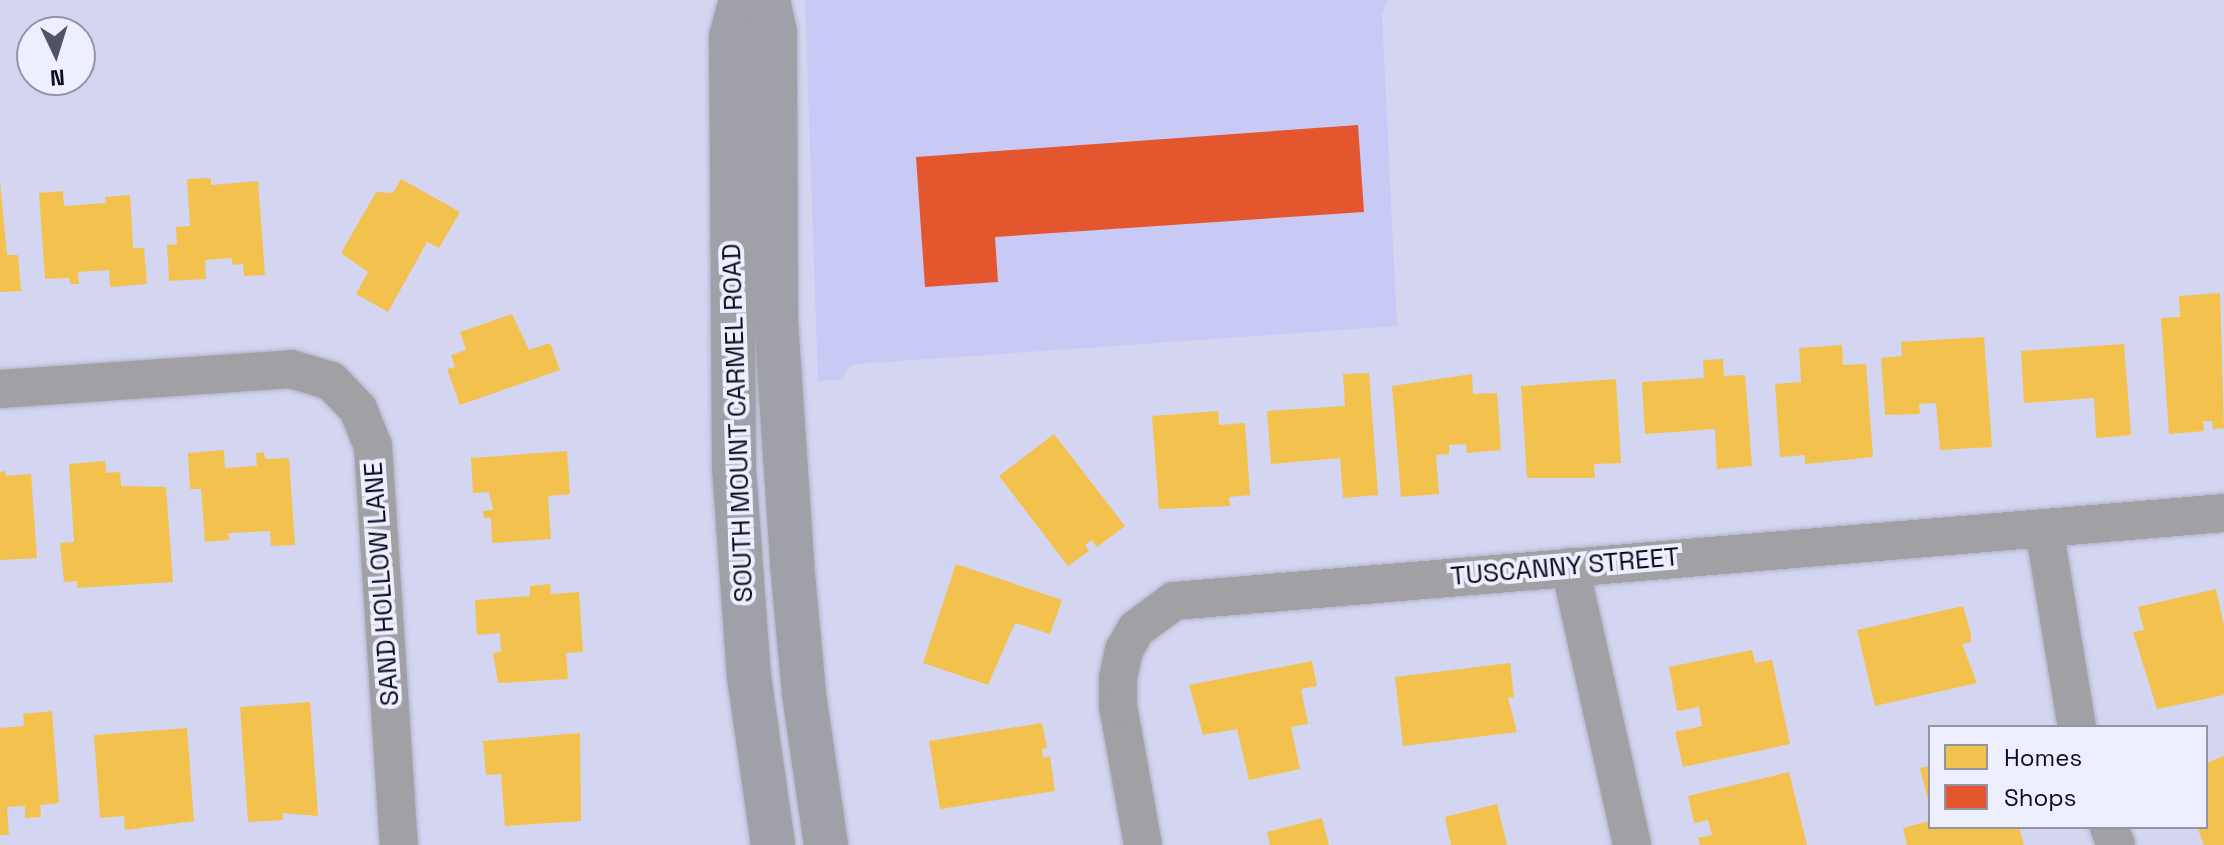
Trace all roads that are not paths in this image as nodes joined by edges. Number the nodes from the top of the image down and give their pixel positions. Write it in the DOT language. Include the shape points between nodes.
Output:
graph roads {
  1 [pos="741,0"];
  2 [pos="768,0"];
  3 [pos="0,389"];
  4 [pos="2224,513"];
  5 [pos="2044,528"];
  6 [pos="1570,567"];
  7 [pos="2077,725"];
  8 [pos="399,845"];
  9 [pos="773,845"];
  10 [pos="826,845"];
  11 [pos="1143,845"];
  12 [pos="1632,845"];
  1 -- 9 [label="street, SOUTH MOUNT CARMEL ROAD" via="731,37 734,468 749,676"];
  2 -- 10 [label="street, SOUTH MOUNT CARMEL ROAD" via="775,32 776,320 792,564"];
  3 -- 8 [label="street, SAND HOLLOW LANE" via="291,369 331,381 358,409 373,446"];
  4 -- 5 [label="street, TUSCANNY STREET"];
  5 -- 6 [label="street, TUSCANNY STREET"];
  5 -- 7 [label="street"];
  6 -- 11 [label="street, TUSCANNY STREET" via="1200,595 1152,614 1124,650 1118,678 1118,706"];
  6 -- 12 [label="street"];
}
